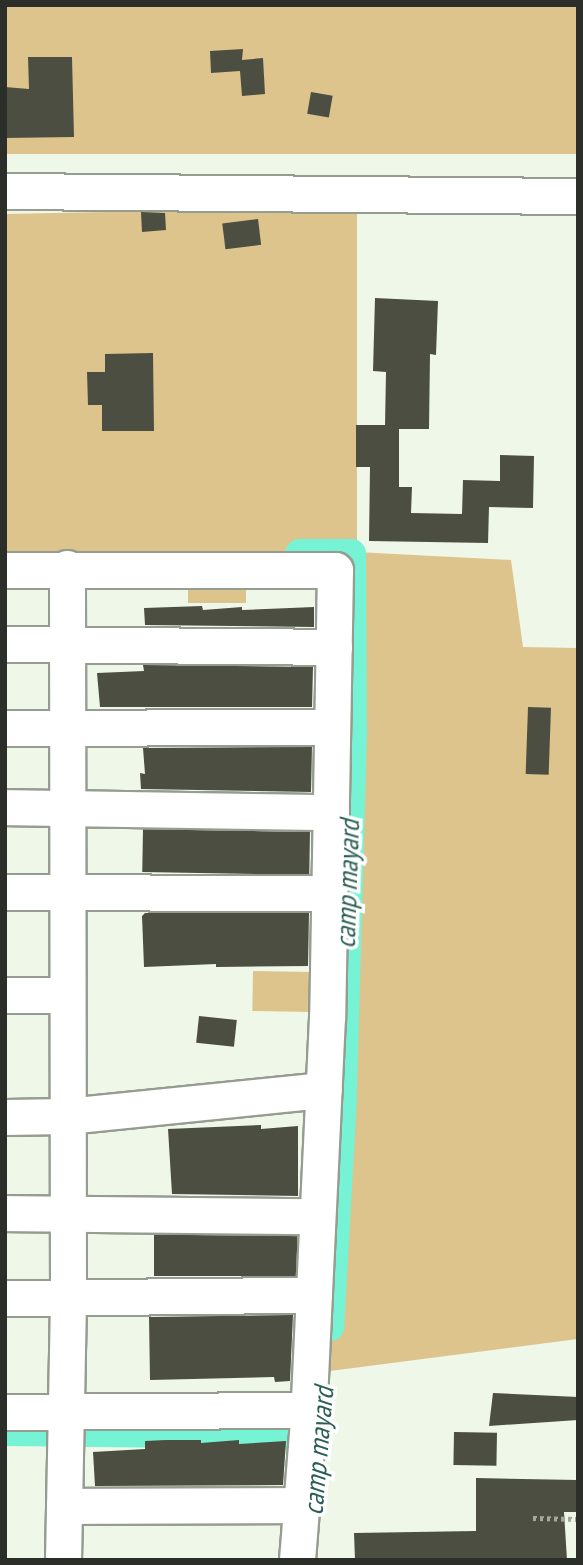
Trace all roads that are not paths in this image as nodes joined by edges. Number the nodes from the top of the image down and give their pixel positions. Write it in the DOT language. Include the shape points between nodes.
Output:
graph roads {
  1 [pos="5,191"];
  2 [pos="578,197"];
  3 [pos="67,568"];
  4 [pos="5,570"];
  5 [pos="66,642"];
  6 [pos="5,643"];
  7 [pos="334,647"];
  8 [pos="67,727"];
  9 [pos="332,727"];
  10 [pos="5,728"];
  11 [pos="5,807"];
  12 [pos="65,807"];
  13 [pos="331,812"];
  14 [pos="67,891"];
  15 [pos="5,892"];
  16 [pos="329,893"];
  17 [pos="5,995"];
  18 [pos="67,995"];
  19 [pos="324,1090"];
  20 [pos="68,1116"];
  21 [pos="5,1117"];
  22 [pos="66,1211"];
  23 [pos="5,1213"];
  24 [pos="317,1216"];
  25 [pos="314,1295"];
  26 [pos="68,1297"];
  27 [pos="5,1298"];
  28 [pos="5,1412"];
  29 [pos="307,1423"];
  30 [pos="67,1424"];
  31 [pos="301,1505"];
  32 [pos="64,1506"];
  33 [pos="63,1560"];
  34 [pos="297,1560"];
  1 -- 2 [label="street"];
  3 -- 4 [label="street"];
  3 -- 5 [label="street"];
  3 -- 7 [label="street" via="335,570"];
  5 -- 6 [label="street"];
  5 -- 7 [label="street"];
  5 -- 8 [label="street"];
  7 -- 9 [label="street"];
  8 -- 9 [label="street"];
  8 -- 10 [label="street"];
  8 -- 12 [label="street"];
  9 -- 13 [label="street"];
  11 -- 12 [label="street"];
  12 -- 13 [label="street"];
  12 -- 14 [label="street"];
  13 -- 16 [label="street"];
  14 -- 15 [label="street"];
  14 -- 16 [label="street"];
  14 -- 18 [label="street"];
  16 -- 19 [label="street"];
  17 -- 18 [label="street"];
  18 -- 20 [label="street"];
  19 -- 20 [label="street"];
  19 -- 24 [label="street"];
  20 -- 21 [label="street"];
  20 -- 22 [label="street"];
  22 -- 23 [label="street"];
  22 -- 24 [label="street"];
  22 -- 26 [label="street"];
  24 -- 25 [label="street"];
  25 -- 26 [label="street"];
  25 -- 29 [label="street"];
  26 -- 27 [label="street"];
  26 -- 30 [label="street"];
  28 -- 30 [label="street"];
  29 -- 30 [label="street"];
  29 -- 31 [label="street"];
  30 -- 32 [label="street"];
  31 -- 32 [label="street"];
  31 -- 34 [label="street"];
  32 -- 33 [label="street"];
}
